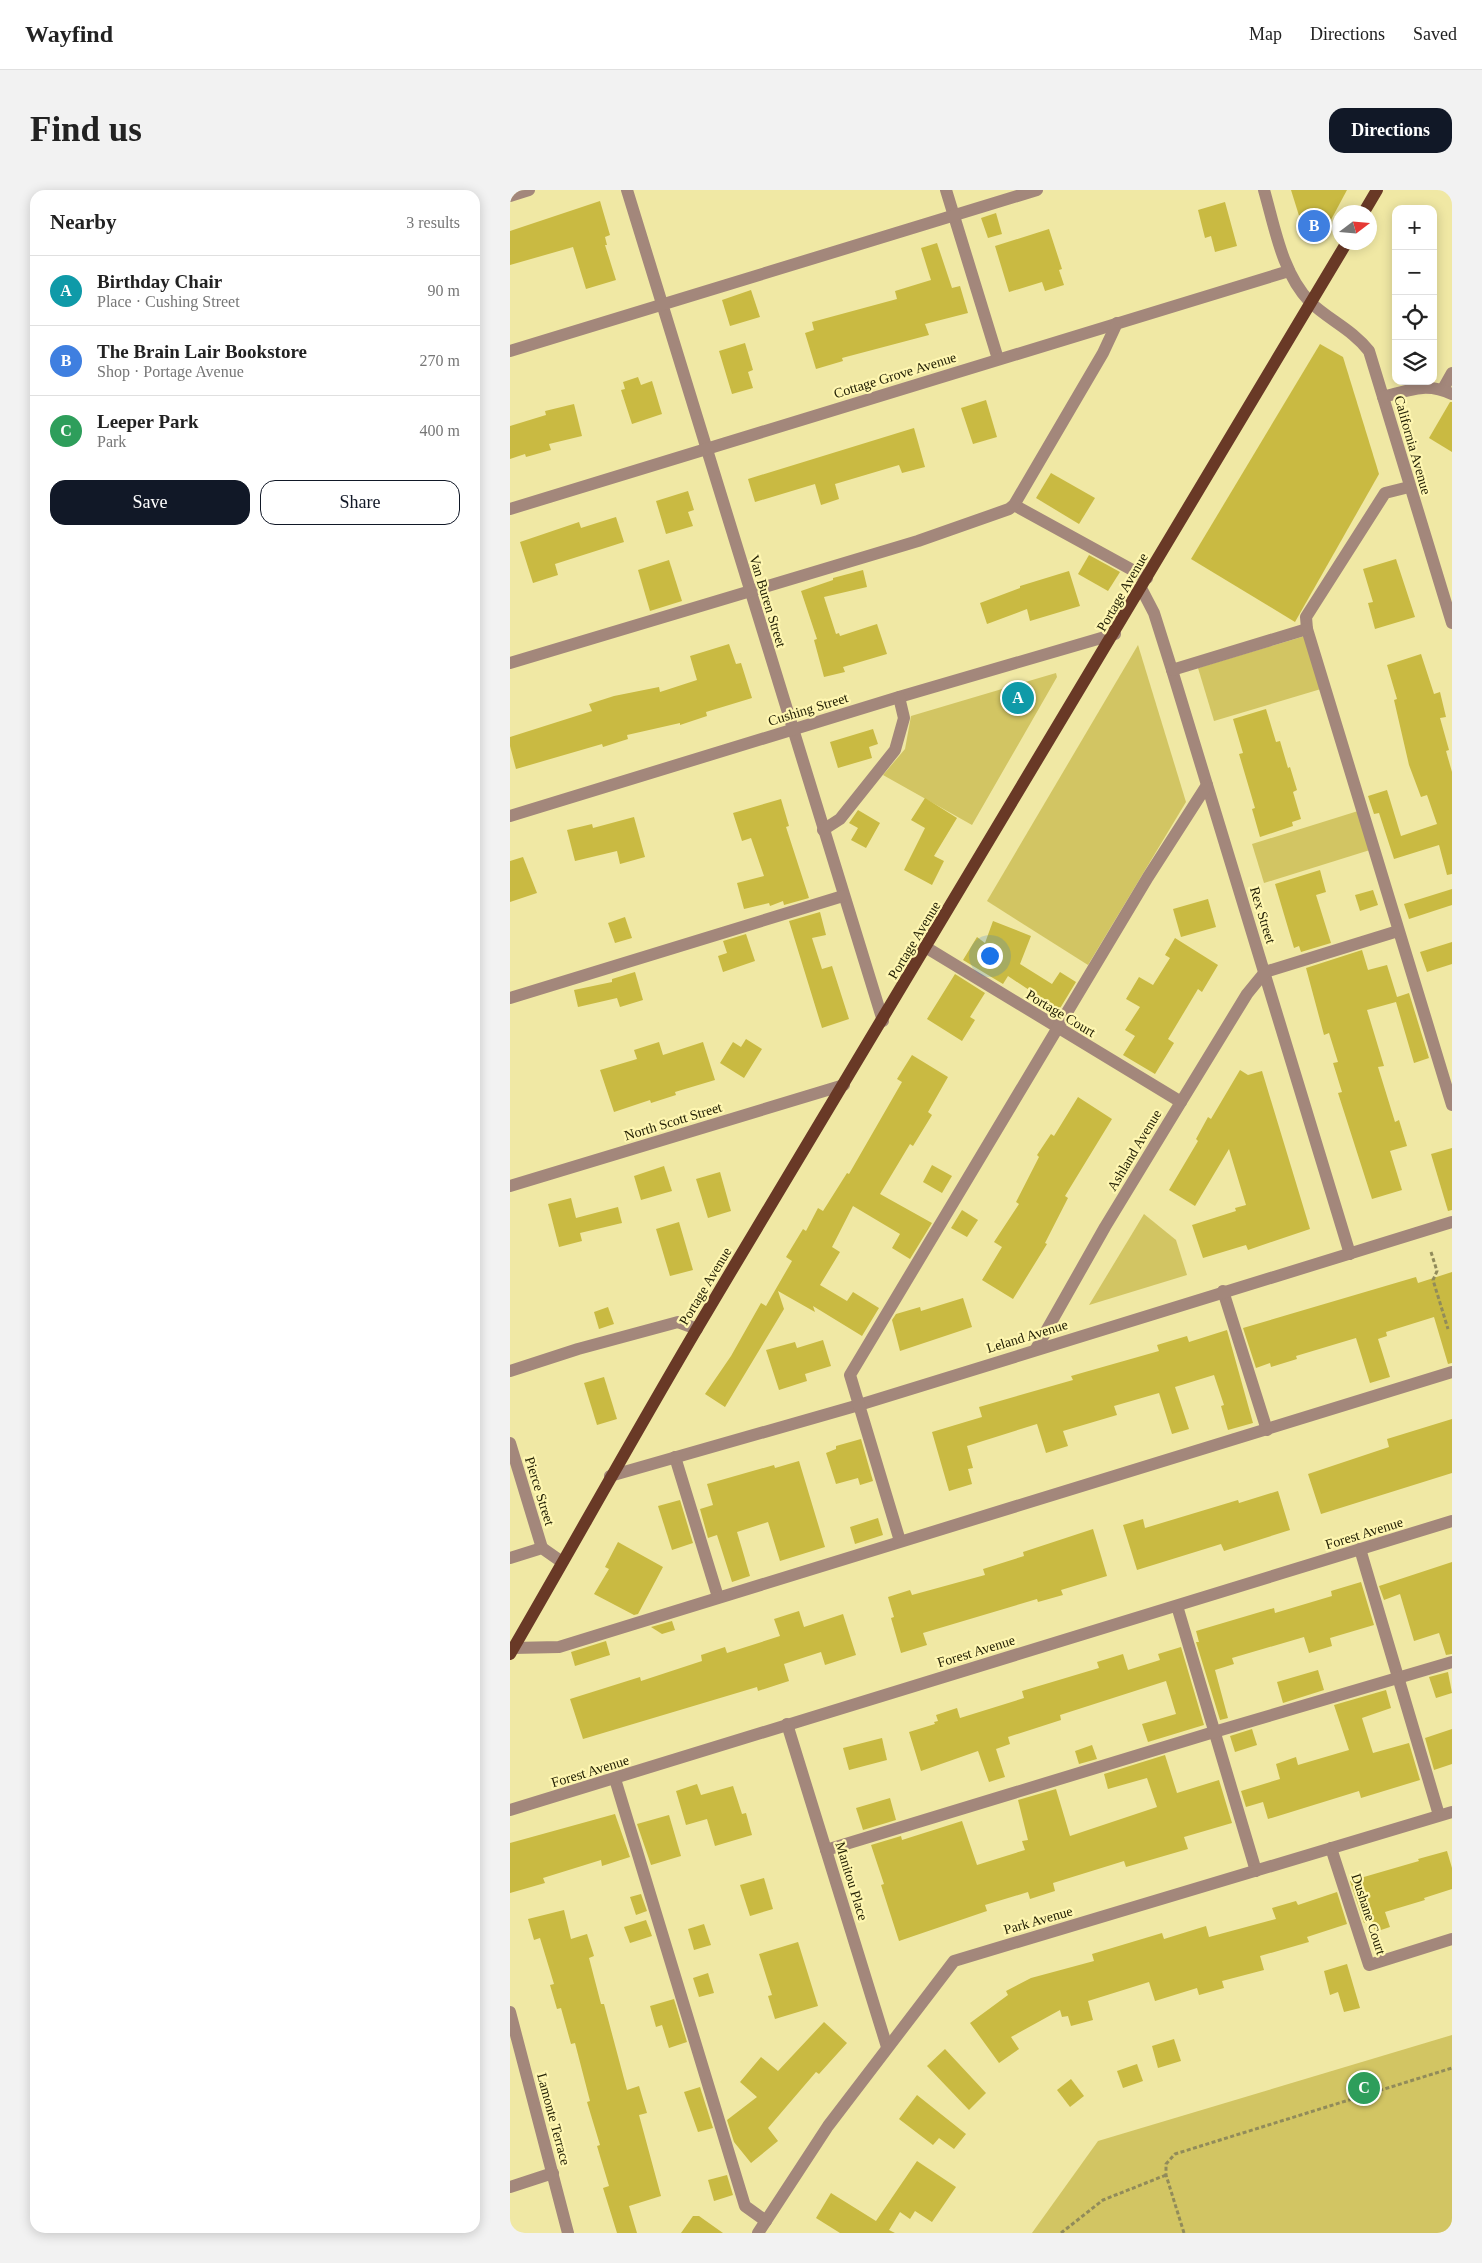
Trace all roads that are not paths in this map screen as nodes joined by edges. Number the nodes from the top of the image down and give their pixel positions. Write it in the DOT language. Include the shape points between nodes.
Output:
graph roads {
  1 [pos="529,190"];
  2 [pos="627,190"];
  3 [pos="946,190"];
  4 [pos="1037,190"];
  5 [pos="1264,190"];
  6 [pos="1378,190"];
  7 [pos="510,196"];
  8 [pos="1368,205"];
  9 [pos="954,215"];
  10 [pos="1342,250"];
  11 [pos="1289,271"];
  12 [pos="1311,303"];
  13 [pos="661,304"];
  14 [pos="1117,323"];
  15 [pos="510,351"];
  16 [pos="998,359"];
  17 [pos="1452,374"];
  18 [pos="1447,391"];
  19 [pos="1383,397"];
  20 [pos="706,448"];
  21 [pos="1409,486"];
  22 [pos="1014,505"];
  23 [pos="510,509"];
  24 [pos="1144,583"];
  25 [pos="749,591"];
  26 [pos="1452,623"];
  27 [pos="1307,629"];
  28 [pos="1115,634"];
  29 [pos="510,664"];
  30 [pos="1172,670"];
  31 [pos="899,697"];
  32 [pos="793,730"];
  33 [pos="1207,785"];
  34 [pos="510,816"];
  35 [pos="823,830"];
  36 [pos="843,896"];
  37 [pos="1398,931"];
  38 [pos="927,948"];
  39 [pos="1265,972"];
  40 [pos="510,998"];
  41 [pos="883,1021"];
  42 [pos="1058,1029"];
  43 [pos="844,1085"];
  44 [pos="1181,1102"];
  45 [pos="1452,1104"];
  46 [pos="510,1186"];
  47 [pos="1452,1222"];
  48 [pos="1350,1254"];
  49 [pos="1223,1292"];
  50 [pos="697,1329"];
  51 [pos="1036,1349"];
  52 [pos="510,1371"];
  53 [pos="1452,1372"];
  54 [pos="859,1405"];
  55 [pos="1267,1430"];
  56 [pos="510,1443"];
  57 [pos="675,1458"];
  58 [pos="610,1476"];
  59 [pos="1452,1521"];
  60 [pos="900,1541"];
  61 [pos="542,1548"];
  62 [pos="1360,1549"];
  63 [pos="510,1558"];
  64 [pos="562,1562"];
  65 [pos="718,1597"];
  66 [pos="1178,1606"];
  67 [pos="512,1651"];
  68 [pos="1452,1662"];
  69 [pos="1399,1678"];
  70 [pos="787,1724"];
  71 [pos="1214,1732"];
  72 [pos="615,1779"];
  73 [pos="510,1810"];
  74 [pos="1452,1812"];
  75 [pos="1439,1815"];
  76 [pos="1331,1848"];
  77 [pos="826,1850"];
  78 [pos="1256,1871"];
  79 [pos="1452,1939"];
  80 [pos="510,2012"];
  81 [pos="887,2047"];
  82 [pos="553,2173"];
  83 [pos="510,2187"];
  84 [pos="766,2221"];
  85 [pos="568,2233"];
  86 [pos="758,2233"];
  1 -- 7 [label="street"];
  2 -- 13 [label="street, Van Buren Street"];
  3 -- 9 [label="street"];
  4 -- 9 [label="street"];
  5 -- 11 [label="street, California Avenue"];
  6 -- 8 [label="main road"];
  9 -- 13 [label="street"];
  9 -- 16 [label="street"];
  10 -- 12 [label="main road, Portage Avenue"];
  11 -- 12 [label="street, California Avenue"];
  11 -- 14 [label="street, Cottage Grove Avenue"];
  12 -- 19 [label="street, California Avenue" via="1358,337 1369,350"];
  12 -- 24 [label="main road, Portage Avenue"];
  13 -- 15 [label="street"];
  13 -- 20 [label="street, Van Buren Street"];
  14 -- 16 [label="street, Cottage Grove Avenue"];
  14 -- 22 [label="street" via="1103,353"];
  16 -- 20 [label="street, Cottage Grove Avenue"];
  17 -- 18 [label="street"];
  18 -- 19 [label="street" via="1427,386"];
  19 -- 21 [label="street, California Avenue"];
  20 -- 23 [label="street, Cottage Grove Avenue"];
  20 -- 25 [label="street, Van Buren Street"];
  21 -- 26 [label="street, California Avenue"];
  21 -- 27 [label="street" via="1385,493 1306,617"];
  22 -- 24 [label="street"];
  22 -- 25 [label="street" via="1004,512 918,540"];
  24 -- 28 [label="main road, Portage Avenue"];
  24 -- 30 [label="street, Rex Street"];
  25 -- 29 [label="street"];
  25 -- 32 [label="street, Van Buren Street"];
  27 -- 30 [label="street"];
  27 -- 37 [label="street"];
  28 -- 31 [label="street, Cushing Street"];
  28 -- 38 [label="main road, Portage Avenue"];
  30 -- 33 [label="street, Rex Street"];
  31 -- 32 [label="street, Cushing Street"];
  31 -- 35 [label="street" via="904,718 895,750 840,819"];
  32 -- 34 [label="street, Cushing Street"];
  32 -- 35 [label="street, Van Buren Street"];
  33 -- 39 [label="street, Rex Street"];
  33 -- 42 [label="street"];
  35 -- 36 [label="street, Van Buren Street"];
  36 -- 40 [label="street"];
  36 -- 41 [label="street, Van Buren Street"];
  37 -- 39 [label="street"];
  37 -- 45 [label="street"];
  38 -- 41 [label="main road, Portage Avenue"];
  38 -- 42 [label="street, Portage Court"];
  39 -- 44 [label="street, Ashland Avenue" via="1247,994"];
  39 -- 48 [label="street, Rex Street"];
  41 -- 43 [label="main road, Portage Avenue"];
  42 -- 44 [label="street, Portage Court"];
  42 -- 54 [label="street" via="850,1375"];
  43 -- 46 [label="street, North Scott Street"];
  43 -- 50 [label="main road, Portage Avenue"];
  44 -- 51 [label="street, Ashland Avenue"];
  47 -- 48 [label="street, Leland Avenue"];
  48 -- 49 [label="street, Leland Avenue"];
  49 -- 51 [label="street, Leland Avenue"];
  49 -- 55 [label="street"];
  50 -- 52 [label="street" via="678,1322"];
  50 -- 58 [label="main road, Portage Avenue"];
  51 -- 54 [label="street, Leland Avenue"];
  53 -- 55 [label="street"];
  54 -- 57 [label="street, Leland Avenue"];
  54 -- 60 [label="street"];
  55 -- 60 [label="street"];
  56 -- 61 [label="street, Pierce Street"];
  57 -- 58 [label="street, Leland Avenue"];
  57 -- 65 [label="street"];
  58 -- 64 [label="main road, Portage Avenue"];
  59 -- 62 [label="street, Forest Avenue"];
  60 -- 65 [label="street"];
  61 -- 63 [label="street"];
  61 -- 64 [label="street"];
  62 -- 66 [label="street, Forest Avenue"];
  62 -- 69 [label="street"];
  64 -- 67 [label="main road, Portage Avenue"];
  65 -- 67 [label="street" via="559,1647"];
  66 -- 70 [label="street, Forest Avenue"];
  66 -- 71 [label="street"];
  68 -- 69 [label="street"];
  69 -- 71 [label="street"];
  69 -- 75 [label="street"];
  70 -- 72 [label="street, Forest Avenue"];
  70 -- 77 [label="street, Manitou Place"];
  71 -- 77 [label="street"];
  71 -- 78 [label="street"];
  72 -- 73 [label="street, Forest Avenue"];
  72 -- 84 [label="street" via="745,2206"];
  74 -- 75 [label="street, Park Avenue"];
  75 -- 76 [label="street, Park Avenue"];
  76 -- 78 [label="street, Park Avenue"];
  76 -- 79 [label="street, Dushane Court" via="1369,1965"];
  77 -- 81 [label="street, Manitou Place"];
  78 -- 81 [label="street, Park Avenue" via="954,1961"];
  80 -- 82 [label="street, Lamonte Terrace"];
  81 -- 84 [label="street, Park Avenue" via="828,2126"];
  82 -- 83 [label="street"];
  82 -- 85 [label="street, Lamonte Terrace"];
  84 -- 86 [label="street, Park Avenue"];
}
